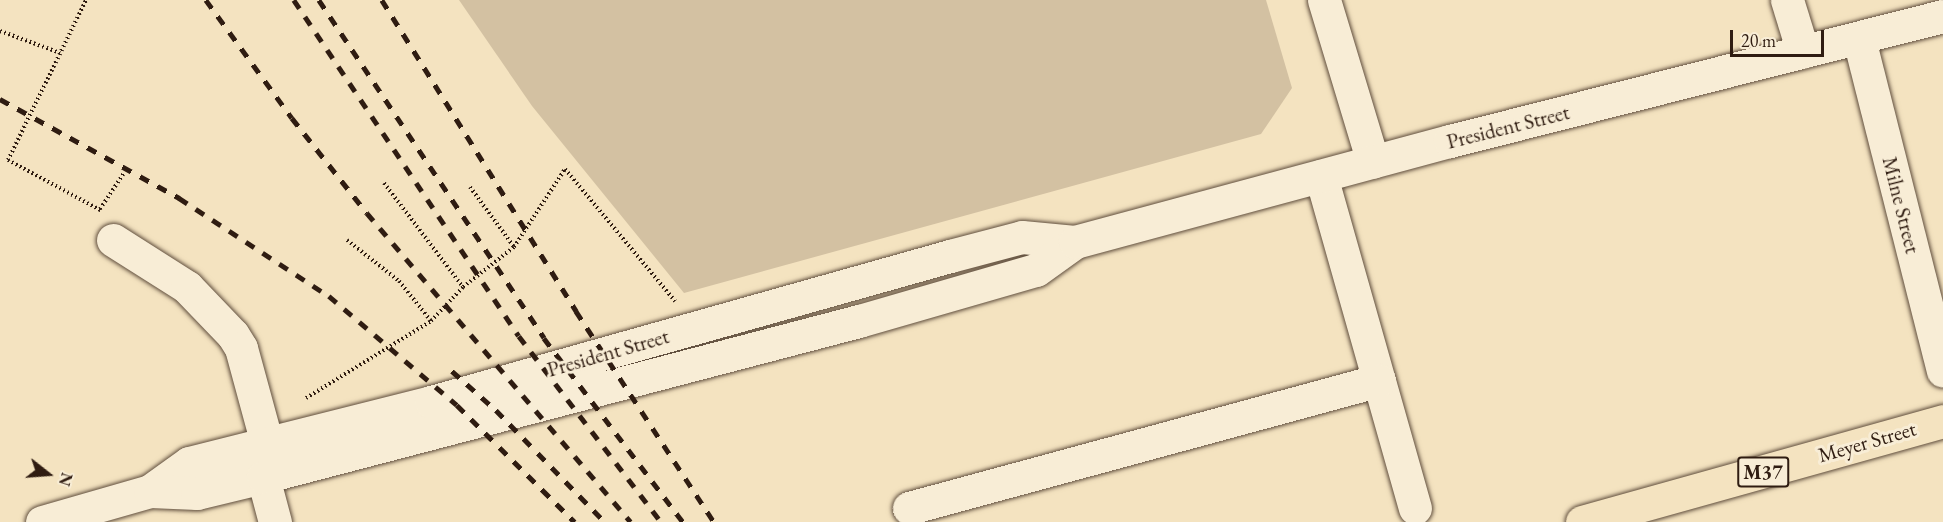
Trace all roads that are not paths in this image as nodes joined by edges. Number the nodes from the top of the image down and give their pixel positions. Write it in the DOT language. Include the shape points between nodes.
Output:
graph roads {
  1 [pos="1324,0"];
  2 [pos="1787,0"];
  3 [pos="1943,16"];
  4 [pos="1859,39"];
  5 [pos="1803,52"];
  6 [pos="1373,162"];
  7 [pos="1322,176"];
  8 [pos="112,240"];
  9 [pos="1075,243"];
  10 [pos="1943,371"];
  11 [pos="1379,380"];
  12 [pos="1943,421"];
  13 [pos="266,440"];
  14 [pos="263,477"];
  15 [pos="150,491"];
  16 [pos="909,508"];
  17 [pos="1415,508"];
  18 [pos="42,522"];
  19 [pos="275,522"];
  20 [pos="1582,522"];
  1 -- 6 [label="street"];
  2 -- 5 [label="street"];
  3 -- 4 [label="street, President Street"];
  4 -- 5 [label="street, President Street"];
  4 -- 10 [label="street, Milne Street"];
  5 -- 6 [label="street, President Street"];
  6 -- 7 [label="street, President Street"];
  7 -- 9 [label="street, President Street"];
  7 -- 11 [label="street"];
  8 -- 13 [label="street" via="187,286 232,334 241,348"];
  9 -- 13 [label="street, President Street" via="1022,237 431,402"];
  9 -- 14 [label="street, President Street" via="1036,270 888,313"];
  11 -- 16 [label="street"];
  11 -- 17 [label="street"];
  12 -- 20 [label="main road, Meyer Street / M37"];
  13 -- 15 [label="street, President Street" via="189,462"];
  14 -- 15 [label="street, President Street" via="197,493"];
  14 -- 19 [label="street"];
  15 -- 18 [label="street, President Street"];
}
